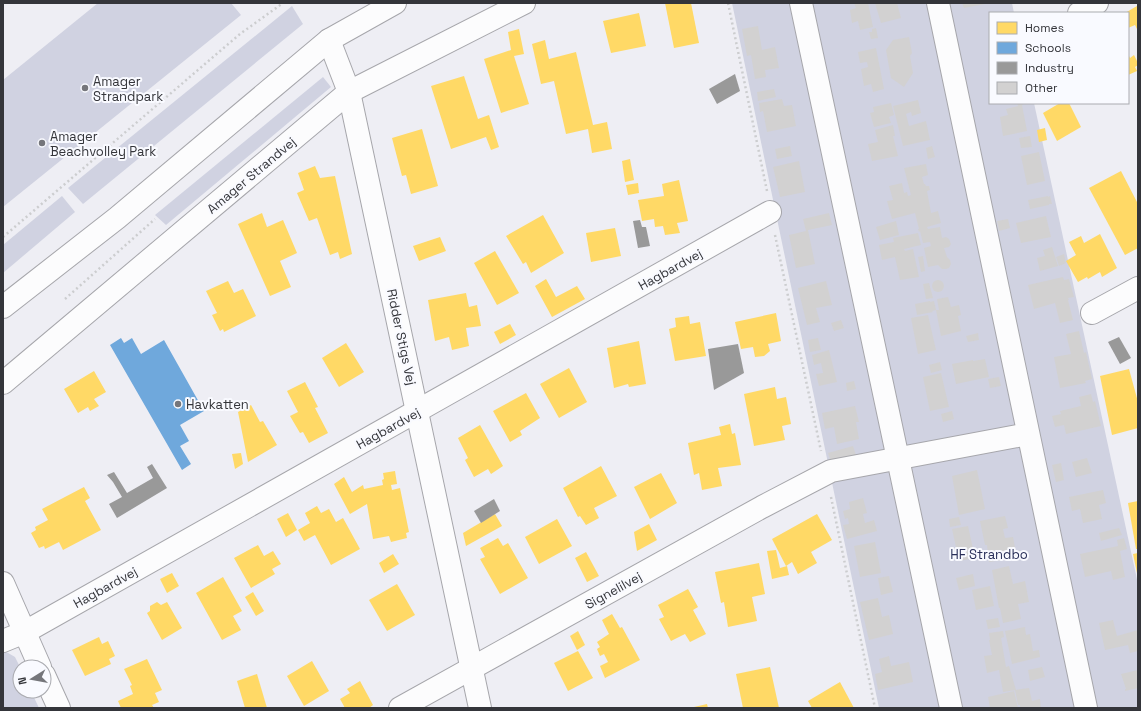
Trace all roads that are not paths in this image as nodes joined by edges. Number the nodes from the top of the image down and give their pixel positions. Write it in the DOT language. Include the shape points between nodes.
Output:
graph roads {
  1 [pos="395,3"];
  2 [pos="524,3"];
  3 [pos="801,3"];
  4 [pos="938,3"];
  5 [pos="1097,3"];
  6 [pos="1081,12"];
  7 [pos="329,40"];
  8 [pos="349,92"];
  9 [pos="770,212"];
  10 [pos="1138,288"];
  11 [pos="3,307"];
  12 [pos="1092,313"];
  13 [pos="3,383"];
  14 [pos="418,411"];
  15 [pos="1028,434"];
  16 [pos="898,458"];
  17 [pos="3,583"];
  18 [pos="25,632"];
  19 [pos="3,641"];
  20 [pos="37,659"];
  21 [pos="472,668"];
  22 [pos="52,693"];
  23 [pos="59,708"];
  24 [pos="400,708"];
  25 [pos="480,708"];
  26 [pos="951,708"];
  27 [pos="1086,708"];
  1 -- 7 [label="street"];
  2 -- 8 [label="street, Amager Strandvej"];
  3 -- 16 [label="street"];
  4 -- 15 [label="street"];
  5 -- 6 [label="street"];
  7 -- 8 [label="street, Ridder Stigs Vej"];
  7 -- 11 [label="street" via="117,218"];
  8 -- 13 [label="street, Amager Strandvej"];
  8 -- 14 [label="street, Ridder Stigs Vej"];
  9 -- 14 [label="street, Hagbardvej"];
  10 -- 12 [label="street"];
  14 -- 18 [label="street, Hagbardvej"];
  14 -- 21 [label="street, Ridder Stigs Vej"];
  15 -- 16 [label="street, Signelilvej"];
  15 -- 27 [label="street"];
  16 -- 21 [label="street, Signelilvej" via="831,471"];
  16 -- 26 [label="street"];
  17 -- 18 [label="street"];
  18 -- 19 [label="street, Hagbardvej"];
  18 -- 20 [label="street"];
  21 -- 24 [label="street, Signelilvej"];
  21 -- 25 [label="street, Ridder Stigs Vej"];
  22 -- 23 [label="street"];
}
